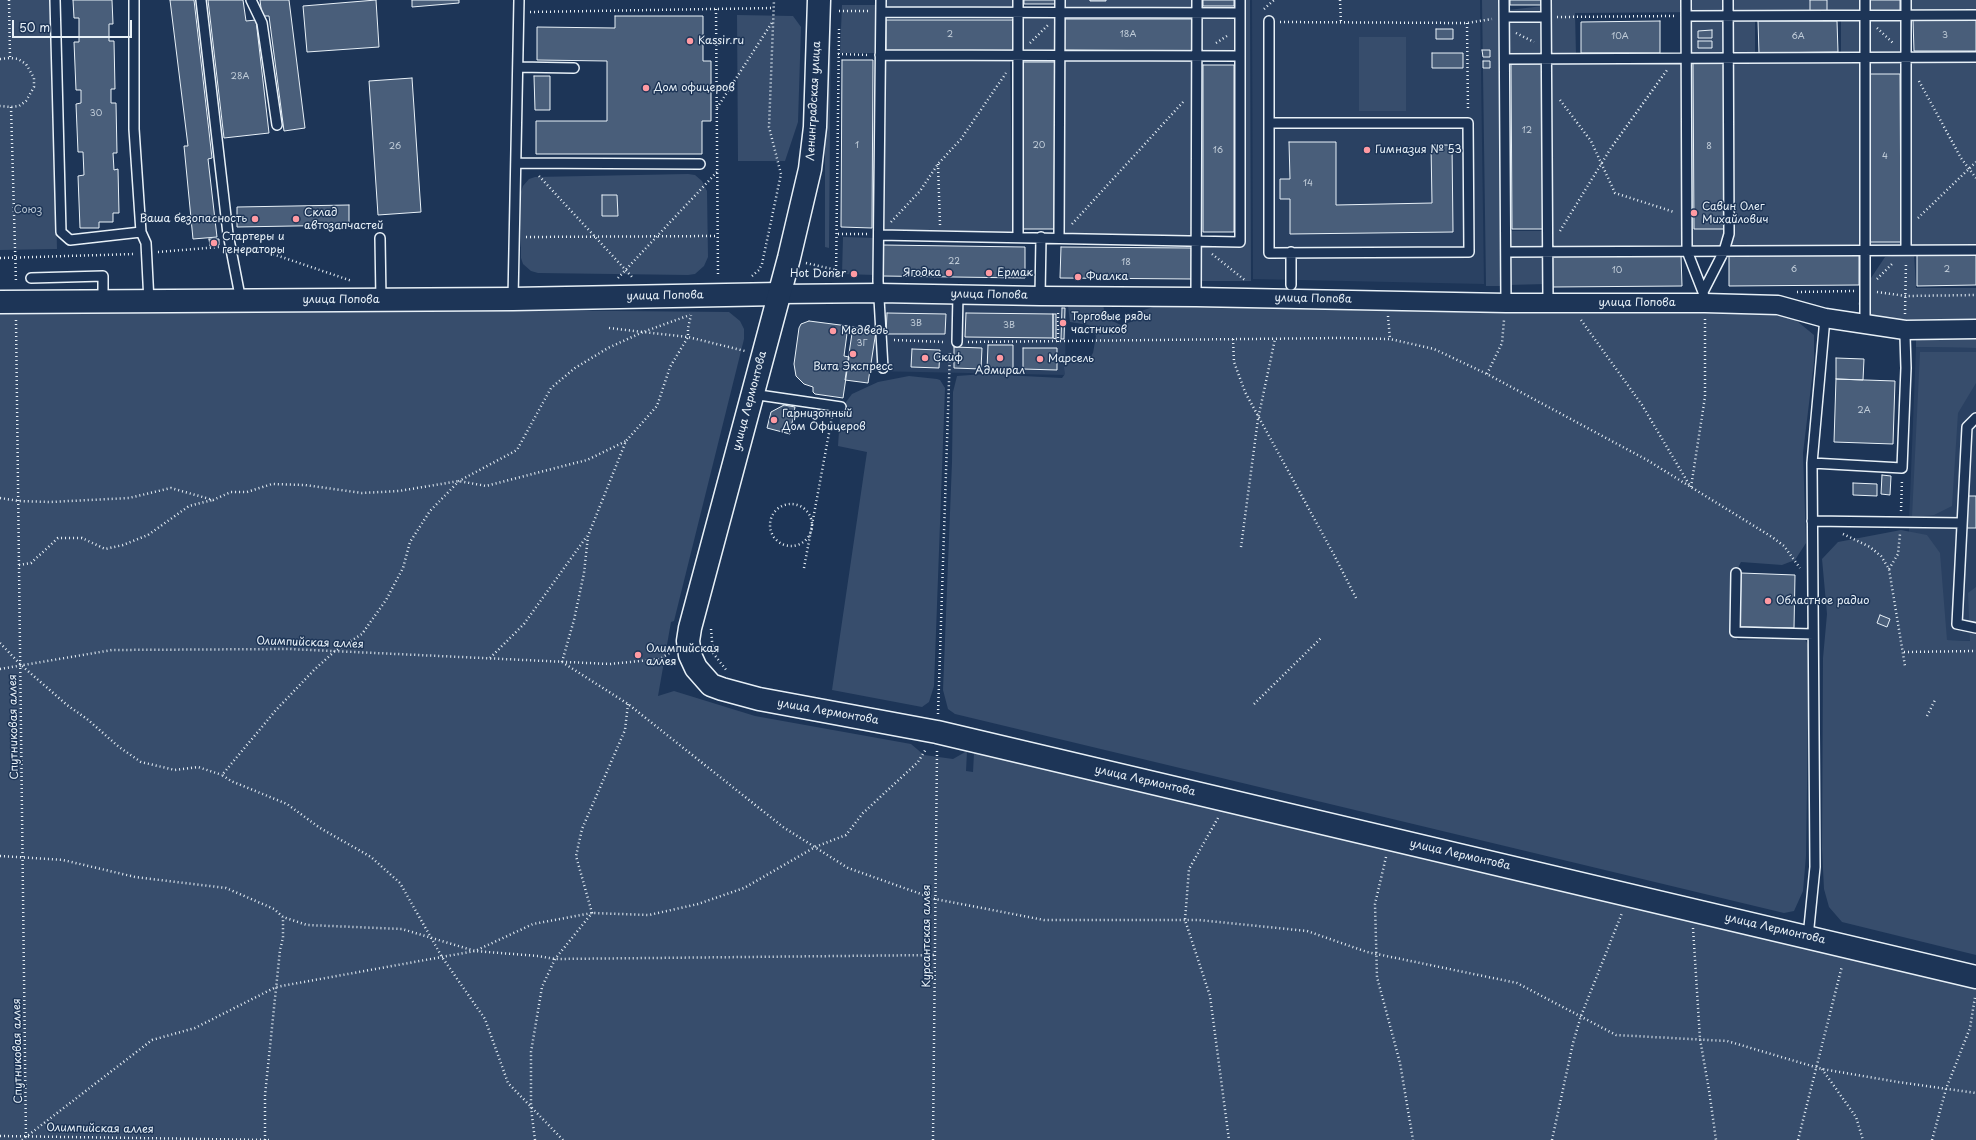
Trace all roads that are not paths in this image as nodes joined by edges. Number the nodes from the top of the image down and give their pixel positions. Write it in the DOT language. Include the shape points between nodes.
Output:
graph roads {
  1 [pos="55,0"];
  2 [pos="134,0"];
  3 [pos="201,0"];
  4 [pos="252,0"];
  5 [pos="520,0"];
  6 [pos="881,0"];
  7 [pos="1018,0"];
  8 [pos="1060,0"];
  9 [pos="1197,0"];
  10 [pos="1240,0"];
  11 [pos="1504,0"];
  12 [pos="1546,0"];
  13 [pos="1686,0"];
  14 [pos="1728,0"];
  15 [pos="1865,0"];
  16 [pos="1906,0"];
  17 [pos="829,3"];
  18 [pos="881,12"];
  19 [pos="1018,12"];
  20 [pos="1060,12"];
  21 [pos="1197,13"];
  22 [pos="1240,13"];
  23 [pos="1906,15"];
  24 [pos="1976,15"];
  25 [pos="1686,16"];
  26 [pos="1728,16"];
  27 [pos="1865,16"];
  28 [pos="1505,17"];
  29 [pos="1546,17"];
  30 [pos="1269,21"];
  31 [pos="880,55"];
  32 [pos="1018,56"];
  33 [pos="1060,56"];
  34 [pos="1197,56"];
  35 [pos="1240,56"];
  36 [pos="1865,57"];
  37 [pos="1906,57"];
  38 [pos="1976,57"];
  39 [pos="1546,58"];
  40 [pos="1687,58"];
  41 [pos="1729,58"];
  42 [pos="1505,59"];
  43 [pos="518,67"];
  44 [pos="574,68"];
  45 [pos="1269,123"];
  46 [pos="277,125"];
  47 [pos="516,163"];
  48 [pos="700,164"];
  49 [pos="141,232"];
  50 [pos="879,235"];
  51 [pos="1018,237"];
  52 [pos="1041,237"];
  53 [pos="380,238"];
  54 [pos="1059,238"];
  55 [pos="1196,241"];
  56 [pos="1906,250"];
  57 [pos="1976,250"];
  58 [pos="1687,251"];
  59 [pos="1724,251"];
  60 [pos="1865,251"];
  61 [pos="1291,252"];
  62 [pos="1506,252"];
  63 [pos="1547,252"];
  64 [pos="31,278"];
  65 [pos="1291,285"];
  66 [pos="381,292"];
  67 [pos="879,293"];
  68 [pos="779,294"];
  69 [pos="958,295"];
  70 [pos="1040,296"];
  71 [pos="1196,297"];
  72 [pos="1704,298"];
  73 [pos="513,299"];
  74 [pos="241,301"];
  75 [pos="103,302"];
  76 [pos="149,302"];
  77 [pos="1506,303"];
  78 [pos="1548,303"];
  79 [pos="8,308"];
  80 [pos="1825,318"];
  81 [pos="1865,324"];
  82 [pos="1976,329"];
  83 [pos="1905,333"];
  84 [pos="954,342"];
  85 [pos="883,368"];
  86 [pos="752,394"];
  87 [pos="838,406"];
  88 [pos="1976,418"];
  89 [pos="1812,463"];
  90 [pos="1812,521"];
  91 [pos="1962,523"];
  92 [pos="1736,573"];
  93 [pos="1976,628"];
  94 [pos="1813,634"];
  95 [pos="1808,937"];
  96 [pos="1975,987"];
  1 -- 49 [label="lane" via="61,232 70,240"];
  2 -- 49 [label="lane" via="134,129"];
  3 -- 74 [label="lane" via="228,234"];
  4 -- 46 [label="lane" via="262,23"];
  5 -- 43 [label="lane"];
  6 -- 18 [label="lane"];
  7 -- 19 [label="lane"];
  8 -- 20 [label="lane"];
  9 -- 21 [label="lane"];
  10 -- 22 [label="lane"];
  11 -- 28 [label="lane"];
  12 -- 29 [label="lane"];
  13 -- 25 [label="lane"];
  14 -- 26 [label="lane"];
  15 -- 27 [label="lane"];
  16 -- 23 [label="lane"];
  17 -- 68 [label="main road, Ленинградская улица" via="810,168"];
  18 -- 19 [label="lane"];
  18 -- 31 [label="lane"];
  19 -- 20 [label="lane"];
  19 -- 32 [label="lane"];
  20 -- 21 [label="lane"];
  20 -- 33 [label="lane"];
  21 -- 22 [label="lane"];
  21 -- 34 [label="lane"];
  22 -- 35 [label="lane"];
  23 -- 24 [label="lane"];
  23 -- 27 [label="lane"];
  23 -- 37 [label="lane"];
  25 -- 26 [label="lane"];
  25 -- 40 [label="lane"];
  26 -- 27 [label="lane"];
  26 -- 41 [label="lane"];
  27 -- 36 [label="lane"];
  28 -- 29 [label="lane"];
  28 -- 42 [label="lane"];
  29 -- 39 [label="lane"];
  30 -- 45 [label="lane"];
  31 -- 32 [label="lane"];
  31 -- 50 [label="lane"];
  32 -- 33 [label="lane"];
  32 -- 51 [label="lane"];
  33 -- 34 [label="lane"];
  33 -- 54 [label="lane"];
  34 -- 35 [label="lane"];
  34 -- 55 [label="lane"];
  35 -- 55 [label="lane" via="1240,242"];
  36 -- 37 [label="lane"];
  36 -- 41 [label="lane"];
  36 -- 60 [label="lane"];
  37 -- 38 [label="lane"];
  37 -- 56 [label="lane"];
  39 -- 40 [label="lane"];
  39 -- 42 [label="lane"];
  39 -- 63 [label="lane"];
  40 -- 41 [label="lane"];
  40 -- 58 [label="lane"];
  41 -- 59 [label="lane" via="1729,234"];
  42 -- 62 [label="lane"];
  43 -- 44 [label="lane"];
  43 -- 47 [label="lane"];
  45 -- 61 [label="lane" via="1269,253"];
  45 -- 61 [label="lane" via="1468,123 1469,252"];
  47 -- 48 [label="lane"];
  47 -- 73 [label="lane"];
  49 -- 76 [label="lane" via="146,243"];
  50 -- 51 [label="lane"];
  50 -- 67 [label="lane"];
  51 -- 52 [label="lane"];
  52 -- 54 [label="lane"];
  52 -- 70 [label="lane"];
  53 -- 66 [label="lane"];
  54 -- 55 [label="lane"];
  55 -- 71 [label="lane"];
  56 -- 57 [label="lane"];
  56 -- 60 [label="lane"];
  58 -- 59 [label="lane"];
  58 -- 63 [label="lane"];
  58 -- 72 [label="lane"];
  59 -- 60 [label="lane"];
  59 -- 72 [label="lane"];
  60 -- 81 [label="lane"];
  61 -- 65 [label="lane"];
  62 -- 63 [label="lane"];
  62 -- 77 [label="lane"];
  63 -- 78 [label="lane"];
  64 -- 75 [label="lane" via="102,276"];
  66 -- 73 [label="main road, улица Попова"];
  66 -- 74 [label="main road, улица Попова"];
  67 -- 68 [label="street, улица Попова"];
  67 -- 69 [label="street, улица Попова"];
  67 -- 85 [label="lane"];
  68 -- 73 [label="main road, улица Попова" via="712,288"];
  68 -- 86 [label="main road, улица Лермонтова"];
  69 -- 70 [label="street, улица Попова"];
  69 -- 84 [label="lane"];
  70 -- 71 [label="street, улица Попова"];
  71 -- 77 [label="street, улица Попова"];
  72 -- 78 [label="street, улица Попова"];
  72 -- 80 [label="street, улица Попова" via="1778,306"];
  74 -- 76 [label="main road, улица Попова"];
  75 -- 76 [label="main road, улица Попова"];
  75 -- 79 [label="main road, улица Попова"];
  77 -- 78 [label="street, улица Попова"];
  80 -- 81 [label="street, улица Попова"];
  80 -- 89 [label="lane"];
  81 -- 83 [label="street, улица Попова"];
  82 -- 83 [label="street, улица Попова"];
  83 -- 89 [label="lane" via="1902,468"];
  86 -- 87 [label="lane"];
  86 -- 95 [label="main road, улица Лермонтова" via="688,641 690,655 696,668 711,685 759,699 937,732"];
  88 -- 91 [label="lane" via="1967,427"];
  89 -- 90 [label="lane"];
  90 -- 91 [label="lane"];
  90 -- 94 [label="lane"];
  91 -- 93 [label="lane" via="1957,624"];
  92 -- 94 [label="lane" via="1735,632"];
  94 -- 95 [label="lane" via="1815,867"];
  95 -- 96 [label="main road, улица Лермонтова"];
}
